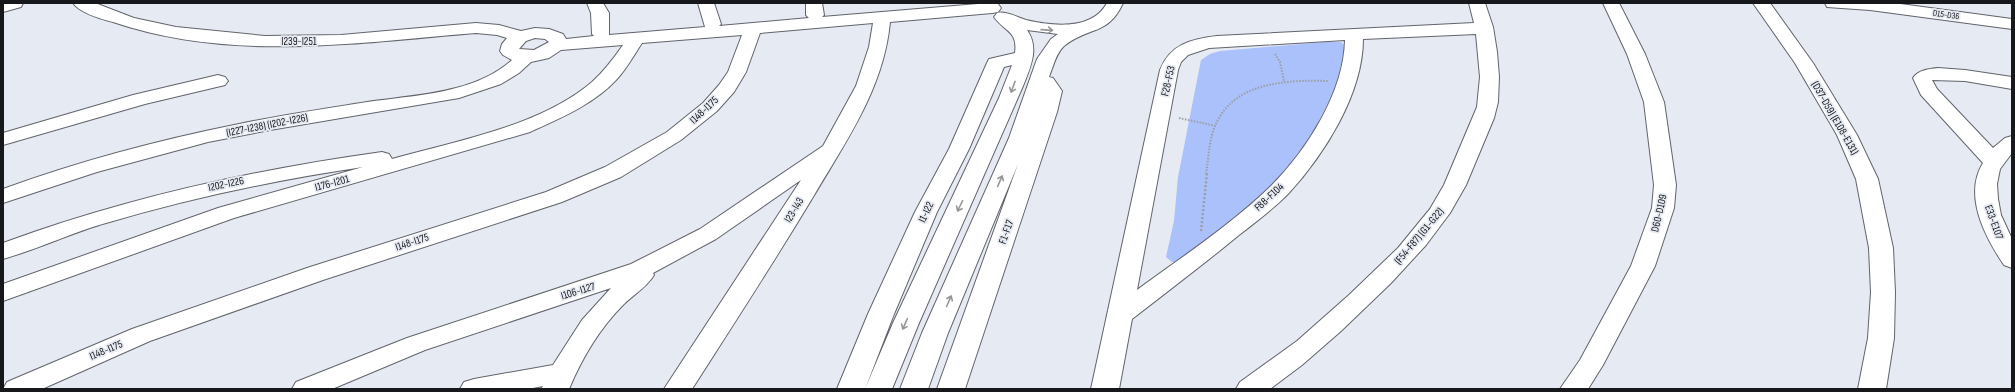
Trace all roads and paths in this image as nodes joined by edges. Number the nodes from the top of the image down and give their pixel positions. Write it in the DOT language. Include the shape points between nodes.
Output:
graph roads {
  1 [pos="15,3"];
  2 [pos="81,3"];
  3 [pos="595,3"];
  4 [pos="706,3"];
  5 [pos="957,3"];
  6 [pos="1115,3"];
  7 [pos="1478,3"];
  8 [pos="1611,3"];
  9 [pos="1761,3"];
  10 [pos="1833,3"];
  11 [pos="1906,3"];
  12 [pos="1972,3"];
  13 [pos="3,7"];
  14 [pos="858,7"];
  15 [pos="2012,8"];
  16 [pos="814,9"];
  17 [pos="994,9"];
  18 [pos="2012,16"];
  19 [pos="882,17"];
  20 [pos="712,24"];
  21 [pos="2012,24"];
  22 [pos="752,28"];
  23 [pos="1081,28"];
  24 [pos="1483,28"];
  25 [pos="600,34"];
  26 [pos="1354,34"];
  27 [pos="520,37"];
  28 [pos="637,38"];
  29 [pos="1267,39"];
  30 [pos="557,41"];
  31 [pos="527,56"];
  32 [pos="1022,57"];
  33 [pos="1039,80"];
  34 [pos="1284,81"];
  35 [pos="1348,81"];
  36 [pos="218,82"];
  37 [pos="2012,83"];
  38 [pos="1160,116"];
  39 [pos="1216,126"];
  40 [pos="3,139"];
  41 [pos="2012,142"];
  42 [pos="456,148"];
  43 [pos="830,151"];
  44 [pos="1994,162"];
  45 [pos="3,196"];
  46 [pos="3,251"];
  47 [pos="1199,256"];
  48 [pos="666,257"];
  49 [pos="2012,260"];
  50 [pos="3,293"];
  51 [pos="1120,315"];
  52 [pos="559,381"];
  53 [pos="878,388"];
  54 [pos="17,389"];
  55 [pos="306,389"];
  56 [pos="474,389"];
  57 [pos="678,389"];
  58 [pos="850,389"];
  59 [pos="914,389"];
  60 [pos="951,389"];
  61 [pos="1105,389"];
  62 [pos="1250,389"];
  63 [pos="1574,389"];
  64 [pos="1872,389"];
  1 -- 13 [label="street"];
  2 -- 27 [label="street, I239-I251" via="111,17 151,29 225,39 321,42 476,28 499,30"];
  3 -- 25 [label="street" via="600,13"];
  4 -- 20 [label="street"];
  5 -- 14 [label="street"];
  6 -- 23 [label="street" via="1105,18"];
  7 -- 24 [label="street, (F54-F87) (G1-G22)"];
  8 -- 63 [label="street, D60-D109" via="1636,54 1654,102 1666,185 1663,208 1643,266 1590,366"];
  9 -- 64 [label="street, (D37-D59) (E108-E131)" via="1804,63 1848,135 1867,179 1881,248 1883,292 1881,338"];
  10 -- 21 [label="street, D15-D36"];
  11 -- 18 [label="street"];
  12 -- 15 [label="street"];
  14 -- 16 [label="street"];
  16 -- 20 [label="street"];
  17 -- 19 [label="street"];
  17 -- 23 [label="street, one-way" via="1035,28"];
  17 -- 32 [label="street" via="1024,39"];
  19 -- 22 [label="street"];
  19 -- 43 [label="street, I23-I43" via="878,48 868,78 860,98"];
  20 -- 25 [label="street"];
  22 -- 28 [label="street"];
  22 -- 54 [label="street, I148-I175" via="747,49 737,72 715,101 674,136 613,172 554,197 202,313 134,338"];
  23 -- 33 [label="street" via="1052,48"];
  24 -- 26 [label="street, F28-F53"];
  24 -- 62 [label="street, (F54-F87) (G1-G22)" via="1490,74 1488,102 1457,183 1438,214 1403,256 1334,324 1295,358"];
  25 -- 30 [label="street"];
  26 -- 29 [label="street, F28-F53"];
  26 -- 35 [label="street, F88-F104" via="1355,52"];
  27 -- 30 [label="street" via="540,33 552,35"];
  27 -- 31 [label="street" via="511,44 510,51 518,56"];
  28 -- 30 [label="street"];
  28 -- 42 [label="street, I176-I201" via="608,78 589,93 523,128"];
  29 -- 34 [label="path" via="1280,62"];
  29 -- 38 [label="street, F28-F53" via="1202,43 1174,56"];
  30 -- 31 [label="street" via="543,54"];
  31 -- 45 [label="street, (I227-I238) (I202-I226)" via="506,74 466,90 238,130 94,166"];
  32 -- 53 [label="street, one-way" via="1010,94 977,170"];
  32 -- 58 [label="street, I1-I22" via="996,63 959,149 926,212"];
  59 -- 33 [label="street, one-way" via="935,333 1019,138"];
  33 -- 60 [label="street, F1-F17" via="1046,82 1052,91"];
  34 -- 35 [label="path"];
  34 -- 39 [label="path" via="1236,98 1217,120"];
  35 -- 47 [label="street, F88-F104" via="1326,126 1279,190"];
  36 -- 40 [label="street" via="140,99"];
  37 -- 44 [label="street" via="1941,74 1928,74 1922,78 1928,91"];
  38 -- 39 [label="path"];
  38 -- 51 [label="street, F28-F53"];
  39 -- 47 [label="path"];
  41 -- 44 [label="street, E33-E107" via="1999,153"];
  42 -- 46 [label="street, I202-I226" via="320,166 205,188 96,218"];
  42 -- 50 [label="street, I176-I201" via="226,213"];
  43 -- 48 [label="street, I106-I127" via="734,217"];
  43 -- 57 [label="street, I23-I43"];
  44 -- 49 [label="street, E33-E107" via="1987,181 1986,204 1995,230"];
  47 -- 51 [label="street, F88-F104"];
  48 -- 52 [label="street" via="613,299 580,342"];
  48 -- 55 [label="street, I106-I127" via="600,284 416,344"];
  51 -- 61 [label="street, F28-F53"];
  52 -- 56 [label="street"];
}
